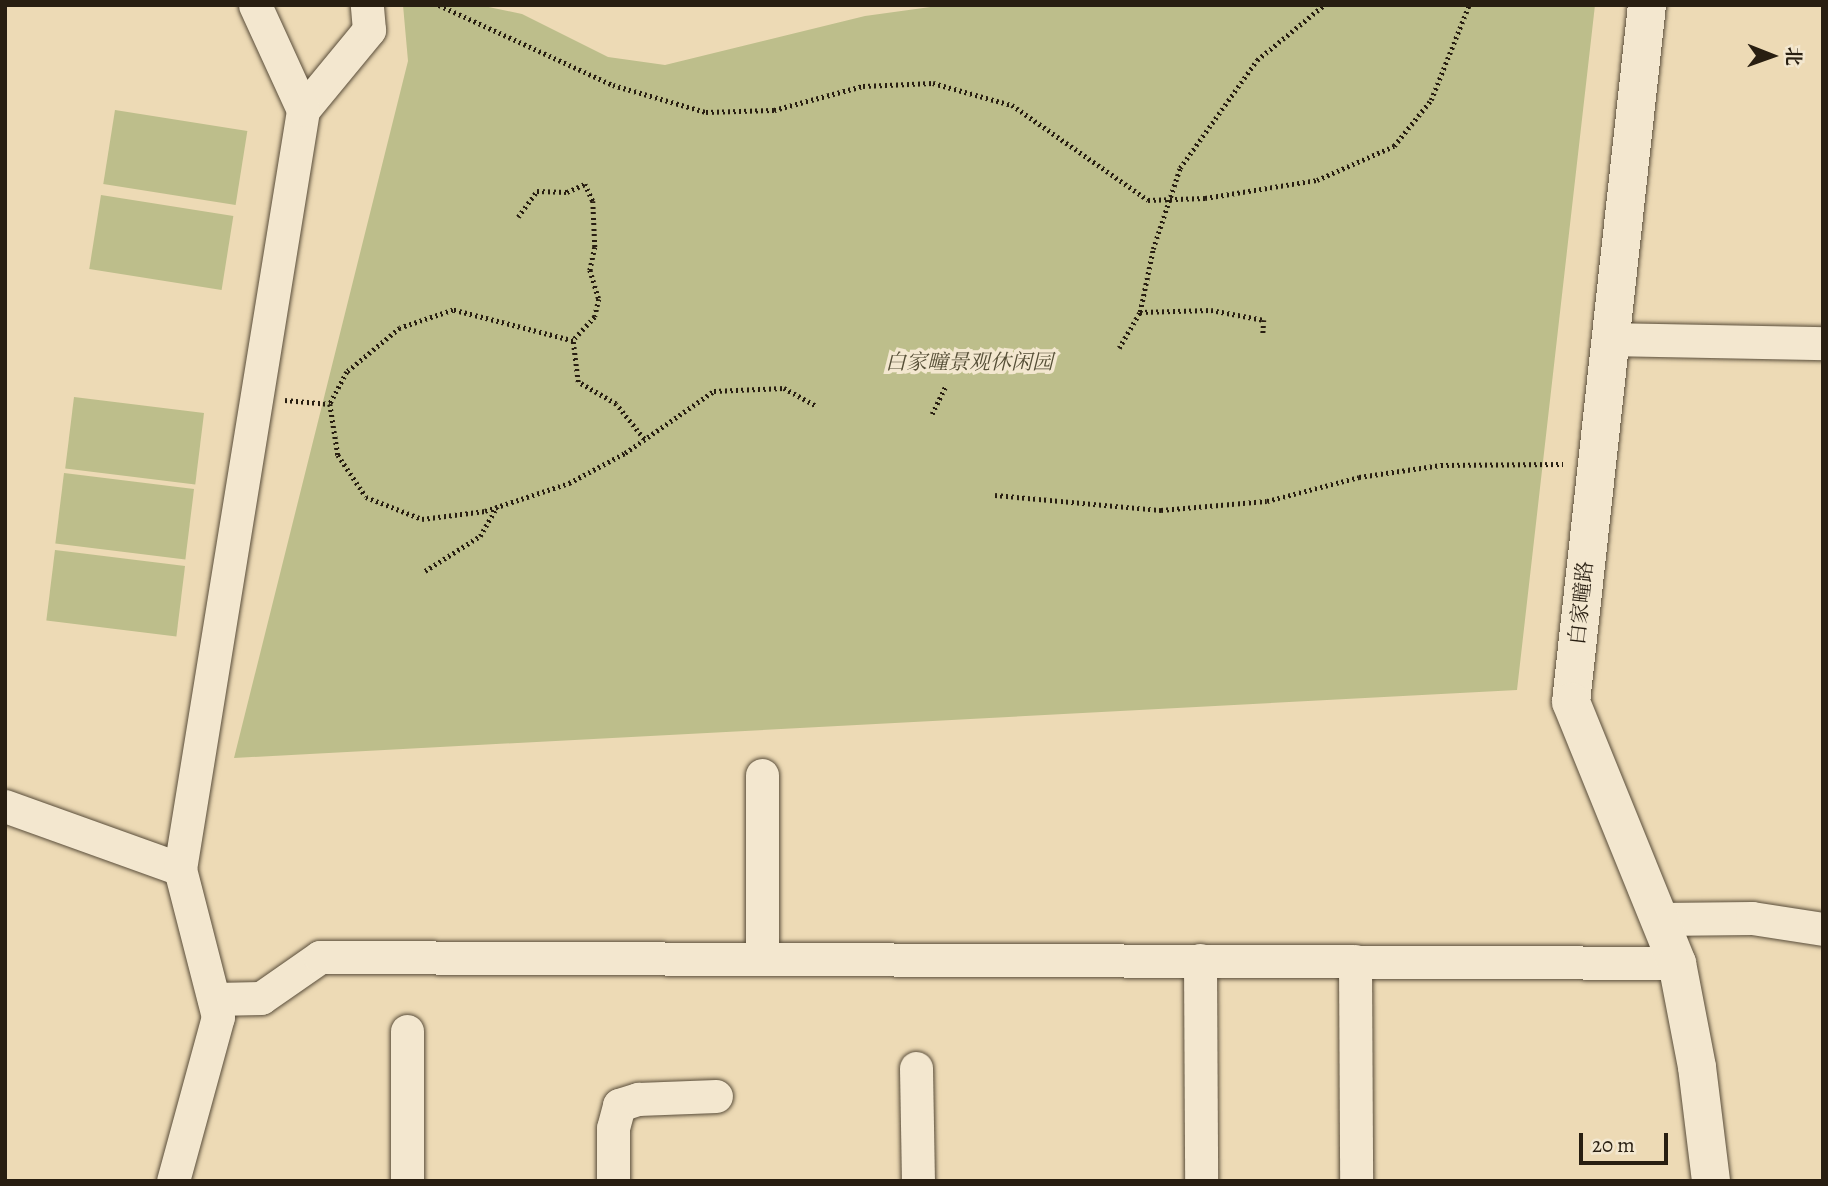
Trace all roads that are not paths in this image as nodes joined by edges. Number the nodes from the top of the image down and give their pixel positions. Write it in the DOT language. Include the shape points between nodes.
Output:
graph roads {
  1 [pos="255,5"];
  2 [pos="367,5"];
  3 [pos="1647,5"];
  4 [pos="303,110"];
  5 [pos="1611,339"];
  6 [pos="1823,343"];
  7 [pos="762,775"];
  8 [pos="5,806"];
  9 [pos="180,869"];
  10 [pos="1659,919"];
  11 [pos="1823,929"];
  12 [pos="762,959"];
  13 [pos="1200,961"];
  14 [pos="1355,961"];
  15 [pos="1677,963"];
  16 [pos="214,999"];
  17 [pos="407,1031"];
  18 [pos="916,1068"];
  19 [pos="716,1096"];
  20 [pos="173,1181"];
  21 [pos="407,1181"];
  22 [pos="613,1181"];
  23 [pos="918,1181"];
  24 [pos="1201,1181"];
  25 [pos="1356,1181"];
  26 [pos="1711,1181"];
  1 -- 4 [label="street"];
  2 -- 4 [label="street" via="369,30"];
  3 -- 5 [label="street, 白家疃路"];
  4 -- 9 [label="street"];
  5 -- 6 [label="street"];
  5 -- 10 [label="street, 白家疃路" via="1570,702"];
  7 -- 12 [label="street"];
  8 -- 9 [label="street"];
  9 -- 16 [label="street"];
  10 -- 11 [label="street" via="1752,918"];
  10 -- 15 [label="street, 白家疃路"];
  12 -- 13 [label="street"];
  12 -- 16 [label="street" via="320,957 261,998"];
  13 -- 14 [label="street"];
  13 -- 24 [label="street"];
  14 -- 15 [label="street"];
  14 -- 25 [label="street"];
  15 -- 26 [label="street, 白家疃路" via="1697,1067"];
  16 -- 20 [label="street" via="218,1017"];
  17 -- 21 [label="street"];
  18 -- 23 [label="street"];
  19 -- 22 [label="street" via="638,1099 619,1105 613,1128"];
}
